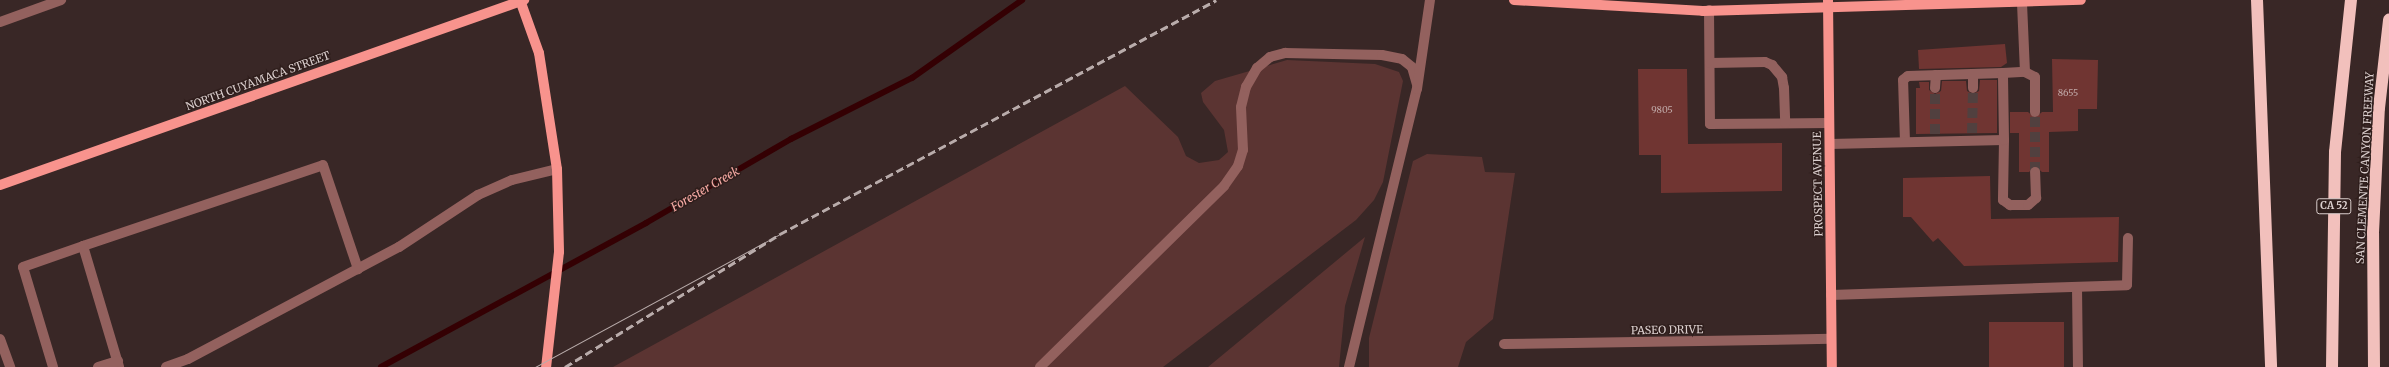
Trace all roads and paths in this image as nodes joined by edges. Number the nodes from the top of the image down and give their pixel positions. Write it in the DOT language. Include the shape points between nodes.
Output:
graph roads {
  1 [pos="61,0"];
  2 [pos="522,0"];
  3 [pos="1430,0"];
  4 [pos="1514,0"];
  5 [pos="2081,0"];
  6 [pos="2257,0"];
  7 [pos="2351,0"];
  8 [pos="2022,2"];
  9 [pos="1828,4"];
  10 [pos="1710,10"];
  11 [pos="2389,20"];
  12 [pos="0,22"];
  13 [pos="1710,63"];
  14 [pos="2025,72"];
  15 [pos="2003,73"];
  16 [pos="1973,74"];
  17 [pos="1936,75"];
  18 [pos="1417,84"];
  19 [pos="1935,88"];
  20 [pos="1972,88"];
  21 [pos="2035,112"];
  22 [pos="1785,123"];
  23 [pos="1829,123"];
  24 [pos="2004,140"];
  25 [pos="1905,142"];
  26 [pos="1830,144"];
  27 [pos="557,169"];
  28 [pos="2035,172"];
  29 [pos="0,185"];
  30 [pos="2128,238"];
  31 [pos="83,246"];
  32 [pos="358,269"];
  33 [pos="2077,287"];
  34 [pos="1831,295"];
  35 [pos="0,339"];
  36 [pos="1831,339"];
  37 [pos="1504,344"];
  38 [pos="118,364"];
  39 [pos="10,367"];
  40 [pos="53,367"];
  41 [pos="98,367"];
  42 [pos="166,367"];
  43 [pos="546,367"];
  44 [pos="1040,367"];
  45 [pos="1349,367"];
  46 [pos="1832,367"];
  47 [pos="2078,367"];
  48 [pos="2271,367"];
  49 [pos="2332,367"];
  50 [pos="2374,367"];
  1 -- 12 [label="street"];
  2 -- 27 [label="main road" via="539,53"];
  2 -- 29 [label="main road, NORTH CUYAMACA STREET"];
  3 -- 18 [label="street"];
  4 -- 10 [label="main road"];
  5 -- 8 [label="main road"];
  6 -- 48 [label="highway"];
  7 -- 49 [label="highway, CA 52" via="2335,152"];
  8 -- 9 [label="main road"];
  8 -- 14 [label="street"];
  9 -- 10 [label="main road"];
  9 -- 23 [label="main road, PROSPECT AVENUE"];
  10 -- 13 [label="street"];
  11 -- 50 [label="highway, SAN CLEMENTE CANYON FREEWAY" via="2373,233"];
  13 -- 22 [label="street" via="1765,62 1772,65 1782,77"];
  13 -- 22 [label="street" via="1710,124"];
  14 -- 15 [label="street"];
  14 -- 21 [label="street" via="2035,77"];
  15 -- 16 [label="street"];
  15 -- 24 [label="street"];
  16 -- 17 [label="street"];
  16 -- 20 [label="street"];
  17 -- 19 [label="street"];
  17 -- 25 [label="street" via="1908,76 1903,80"];
  18 -- 44 [label="street" via="1412,67 1402,59 1382,55 1285,53 1270,57 1257,68 1246,86 1241,107 1243,150 1238,166 1224,186"];
  18 -- 45 [label="street"];
  22 -- 23 [label="street"];
  23 -- 26 [label="main road, PROSPECT AVENUE"];
  24 -- 25 [label="street" via="1973,137"];
  24 -- 28 [label="street" via="2003,200 2010,205 2032,202 2036,198"];
  25 -- 26 [label="street"];
  26 -- 34 [label="main road, PROSPECT AVENUE"];
  27 -- 32 [label="street" via="512,180 478,195 399,247"];
  27 -- 43 [label="main road" via="559,214"];
  30 -- 33 [label="street" via="2127,285"];
  31 -- 32 [label="street" via="323,165"];
  31 -- 38 [label="street"];
  31 -- 40 [label="street" via="23,267"];
  32 -- 42 [label="street" via="188,359"];
  33 -- 34 [label="street"];
  33 -- 47 [label="street"];
  34 -- 36 [label="main road, PROSPECT AVENUE"];
  35 -- 39 [label="street"];
  36 -- 37 [label="street, PASEO DRIVE"];
  36 -- 46 [label="main road, PROSPECT AVENUE"];
  38 -- 41 [label="street"];
}
